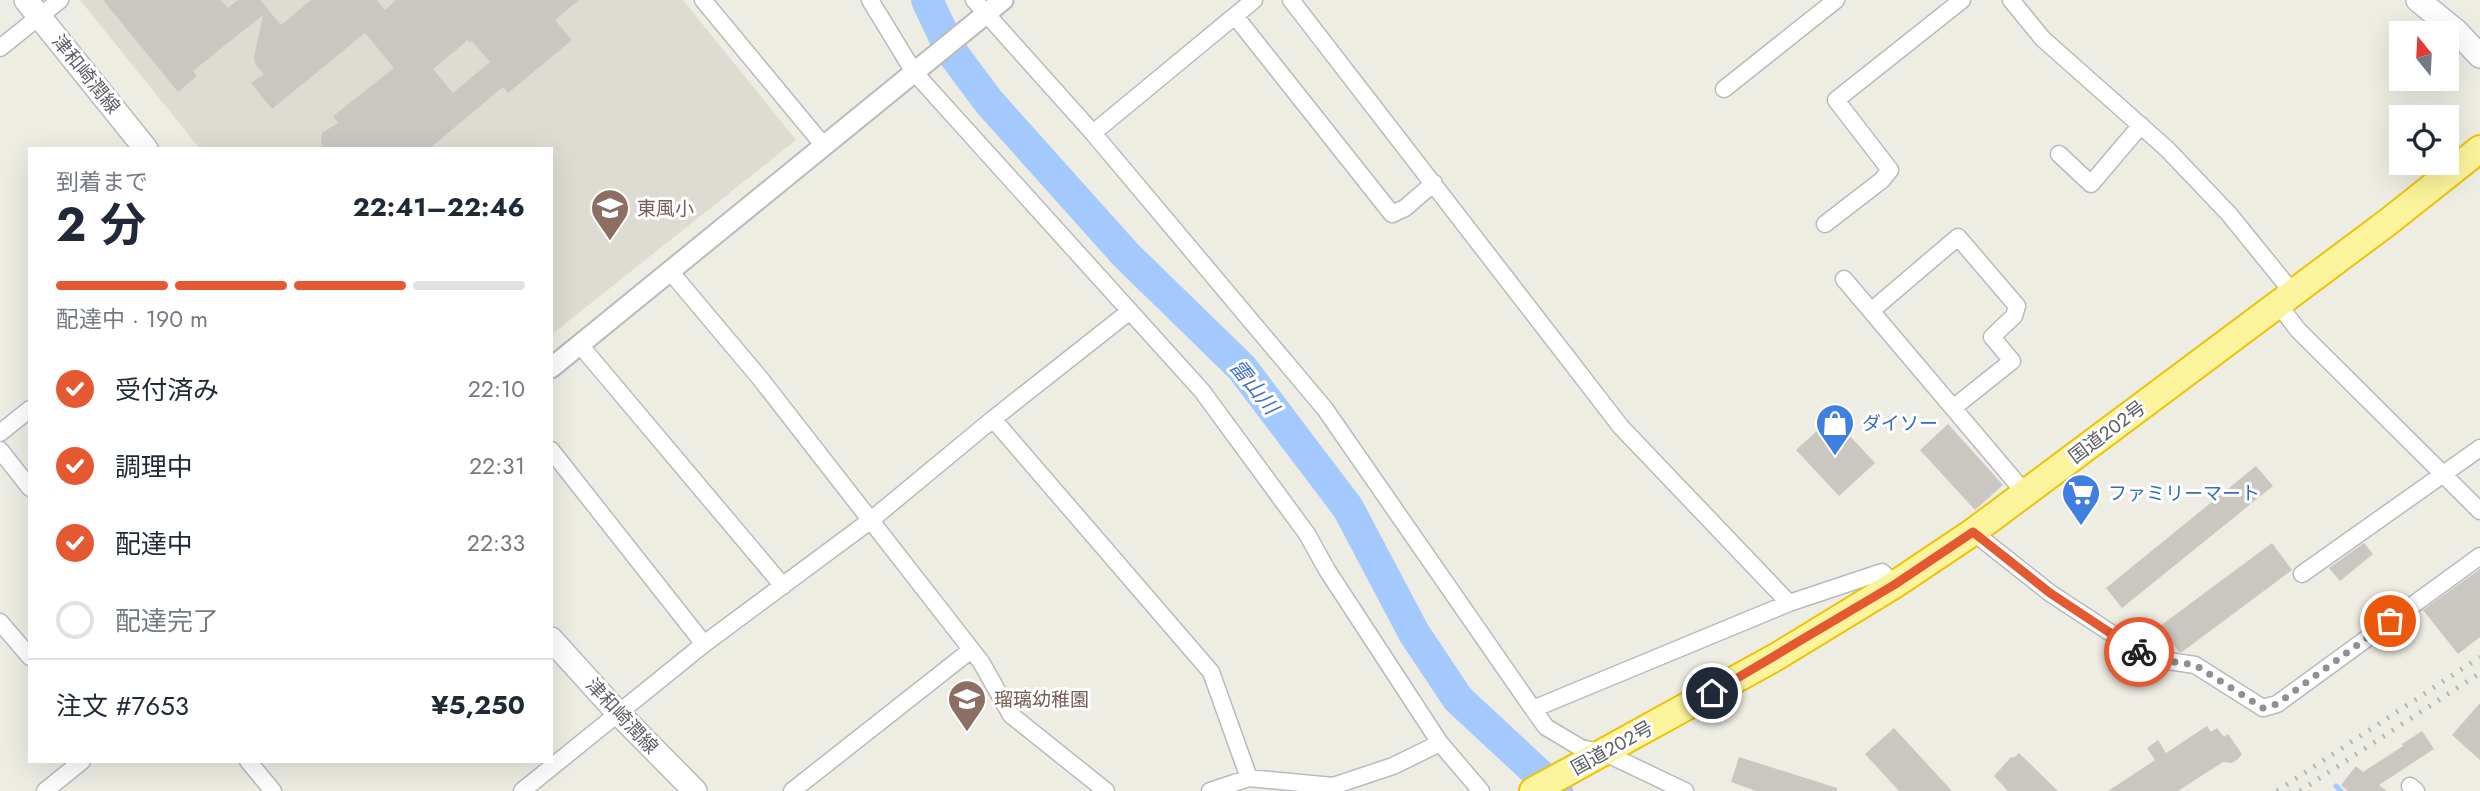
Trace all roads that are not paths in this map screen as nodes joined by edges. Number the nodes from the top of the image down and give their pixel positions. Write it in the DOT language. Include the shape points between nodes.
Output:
graph roads {
  1 [pos="60,0"];
  2 [pos="703,0"];
  3 [pos="870,0"];
  4 [pos="1003,0"];
  5 [pos="1254,0"];
  6 [pos="1291,0"];
  7 [pos="1836,0"];
  8 [pos="1962,0"];
  9 [pos="2011,0"];
  10 [pos="2418,0"];
  11 [pos="980,7"];
  12 [pos="33,8"];
  13 [pos="1235,16"];
  14 [pos="0,48"];
  15 [pos="2480,56"];
  16 [pos="914,72"];
  17 [pos="1724,89"];
  18 [pos="2141,125"];
  19 [pos="1093,133"];
  20 [pos="824,146"];
  21 [pos="144,147"];
  22 [pos="2480,149"];
  23 [pos="2059,154"];
  24 [pos="1434,183"];
  25 [pos="1825,224"];
  26 [pos="669,270"];
  27 [pos="1844,279"];
  28 [pos="2286,298"];
  29 [pos="1130,311"];
  30 [pos="1871,311"];
  31 [pos="579,345"];
  32 [pos="553,366"];
  33 [pos="1953,408"];
  34 [pos="28,412"];
  35 [pos="993,419"];
  36 [pos="0,433"];
  37 [pos="2480,448"];
  38 [pos="0,450"];
  39 [pos="553,453"];
  40 [pos="2442,475"];
  41 [pos="28,485"];
  42 [pos="2025,493"];
  43 [pos="2480,511"];
  44 [pos="871,520"];
  45 [pos="1973,532"];
  46 [pos="2480,556"];
  47 [pos="2302,573"];
  48 [pos="1894,585"];
  49 [pos="783,586"];
  50 [pos="1789,603"];
  51 [pos="0,622"];
  52 [pos="553,641"];
  53 [pos="704,644"];
  54 [pos="971,650"];
  55 [pos="28,655"];
  56 [pos="1533,709"];
  57 [pos="619,714"];
  58 [pos="1440,743"];
  59 [pos="1605,753"];
  60 [pos="80,763"];
  61 [pos="250,763"];
  62 [pos="1248,778"];
  63 [pos="45,791"];
  64 [pos="273,791"];
  65 [pos="522,791"];
  66 [pos="695,791"];
  67 [pos="792,791"];
  68 [pos="1106,791"];
  69 [pos="1210,791"];
  70 [pos="1481,791"];
  71 [pos="1533,791"];
  72 [pos="1685,791"];
  1 -- 12 [label="street"];
  2 -- 20 [label="street"];
  3 -- 16 [label="street"];
  4 -- 11 [label="street"];
  5 -- 13 [label="street"];
  6 -- 24 [label="street"];
  7 -- 17 [label="street"];
  8 -- 25 [label="street" via="1836,100 1890,170"];
  9 -- 18 [label="street" via="2043,39"];
  10 -- 15 [label="main road"];
  11 -- 16 [label="street"];
  11 -- 19 [label="street"];
  12 -- 14 [label="street"];
  12 -- 21 [label="main road, 津和崎潤線"];
  13 -- 19 [label="street"];
  13 -- 24 [label="street" via="1392,214"];
  16 -- 20 [label="street"];
  16 -- 29 [label="street"];
  18 -- 23 [label="street" via="2091,184"];
  18 -- 28 [label="street" via="2229,214"];
  19 -- 56 [label="street" via="1325,409"];
  20 -- 26 [label="street"];
  22 -- 28 [label="highway, 国道202号"];
  24 -- 50 [label="street" via="1621,427"];
  26 -- 31 [label="street"];
  26 -- 44 [label="street"];
  27 -- 30 [label="street"];
  28 -- 40 [label="street" via="2298,330"];
  28 -- 42 [label="highway, 国道202号"];
  29 -- 35 [label="street"];
  29 -- 58 [label="street" via="1202,391 1307,534"];
  30 -- 33 [label="street"];
  30 -- 33 [label="street" via="1958,237 2018,306 1992,337 2012,361"];
  31 -- 32 [label="street"];
  31 -- 49 [label="street"];
  33 -- 42 [label="street"];
  34 -- 36 [label="street"];
  35 -- 44 [label="street"];
  35 -- 62 [label="street" via="1211,672"];
  37 -- 40 [label="street"];
  38 -- 41 [label="street"];
  39 -- 53 [label="street"];
  40 -- 43 [label="street"];
  40 -- 47 [label="street"];
  42 -- 45 [label="highway, 国道202号"];
  44 -- 49 [label="street"];
  44 -- 54 [label="street"];
  45 -- 46 [label="street" via="2050,593 2149,658 2195,665 2263,708 2277,704"];
  45 -- 48 [label="highway, 国道202号"];
  48 -- 50 [label="street" via="1882,572"];
  48 -- 59 [label="highway, 国道202号"];
  49 -- 53 [label="street"];
  50 -- 56 [label="street"];
  51 -- 55 [label="street"];
  52 -- 57 [label="main road, 津和崎潤線"];
  53 -- 57 [label="street"];
  54 -- 67 [label="street"];
  54 -- 68 [label="street" via="1011,715"];
  56 -- 59 [label="street" via="1546,727 1581,748"];
  57 -- 65 [label="street"];
  57 -- 66 [label="main road, 津和崎潤線"];
  58 -- 62 [label="street" via="1393,766 1334,786"];
  58 -- 70 [label="street"];
  59 -- 71 [label="highway, 国道202号"];
  59 -- 72 [label="street"];
  60 -- 63 [label="street"];
  61 -- 64 [label="street"];
  62 -- 69 [label="street"];
}
